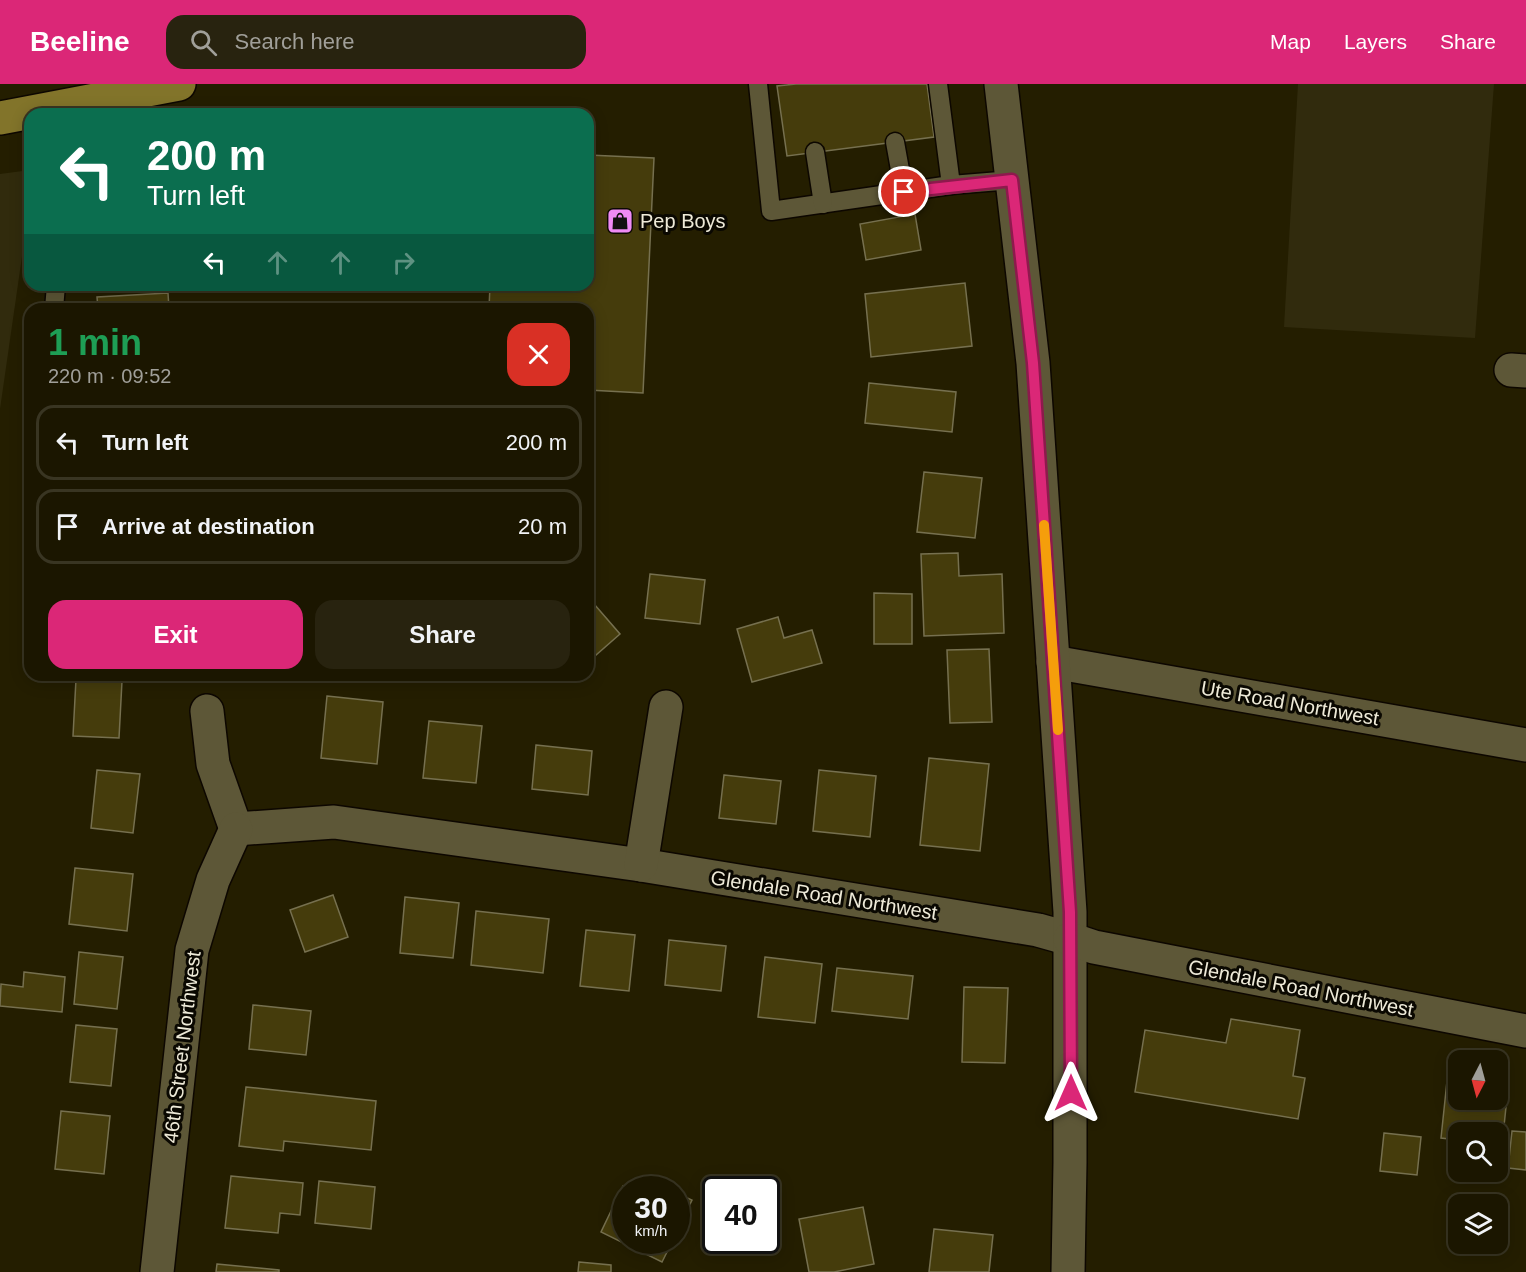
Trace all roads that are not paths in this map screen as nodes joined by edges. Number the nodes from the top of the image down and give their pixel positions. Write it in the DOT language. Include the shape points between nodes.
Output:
graph roads {
  1 [pos="179,84"];
  2 [pos="758,84"];
  3 [pos="938,84"];
  4 [pos="1001,84"];
  5 [pos="78,108"];
  6 [pos="24,115"];
  7 [pos="0,118"];
  8 [pos="895,142"];
  9 [pos="815,152"];
  10 [pos="1012,180"];
  11 [pos="951,186"];
  12 [pos="904,192"];
  13 [pos="823,204"];
  14 [pos="1053,662"];
  15 [pos="666,707"];
  16 [pos="207,711"];
  17 [pos="1526,745"];
  18 [pos="236,829"];
  19 [pos="641,865"];
  20 [pos="1070,939"];
  21 [pos="1526,1031"];
  22 [pos="157,1272"];
  23 [pos="1068,1272"];
  1 -- 5 [label="main road"];
  2 -- 13 [label="lane" via="771,211"];
  3 -- 11 [label="lane"];
  4 -- 10 [label="street"];
  6 -- 7 [label="main road"];
  8 -- 12 [label="lane"];
  9 -- 13 [label="lane"];
  10 -- 11 [label="lane"];
  10 -- 14 [label="street" via="1033,363"];
  11 -- 12 [label="lane"];
  12 -- 13 [label="lane"];
  14 -- 17 [label="street, Ute Road Northwest"];
  14 -- 20 [label="street"];
  15 -- 19 [label="street"];
  16 -- 18 [label="street" via="213,764"];
  18 -- 19 [label="street, Glendale Road Northwest" via="334,822"];
  18 -- 22 [label="street, 46th Street Northwest" via="213,880 192,950"];
  19 -- 20 [label="street, Glendale Road Northwest" via="1038,930"];
  20 -- 21 [label="street, Glendale Road Northwest" via="1094,947"];
  20 -- 23 [label="street"];
}
